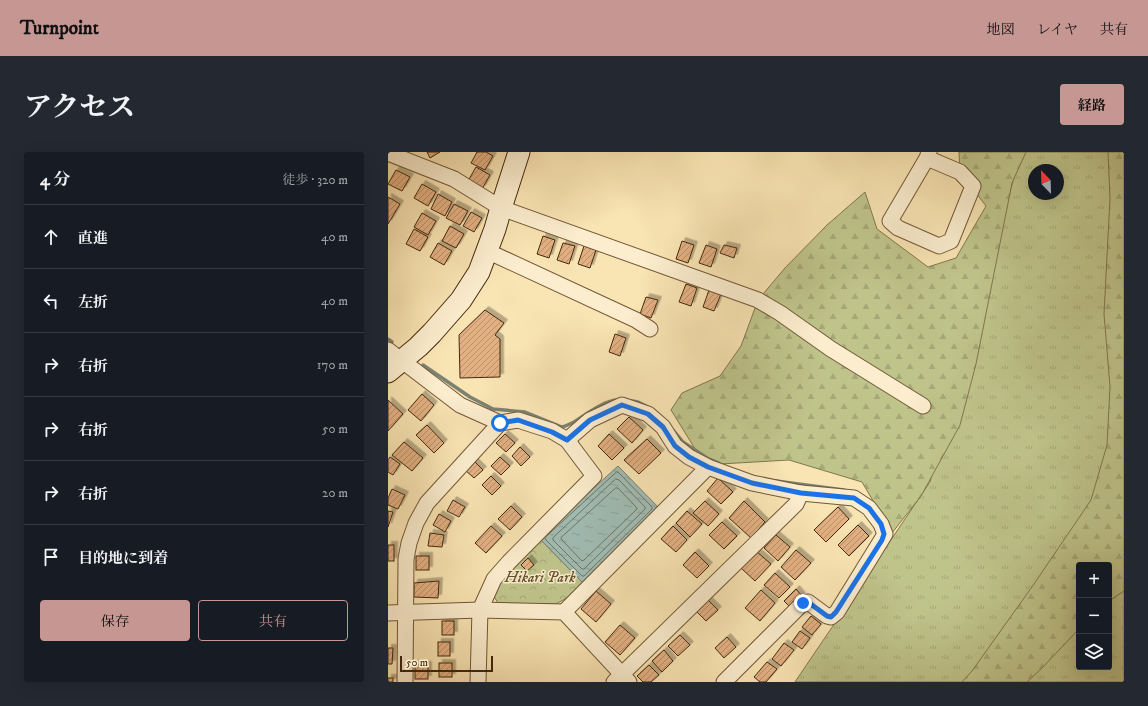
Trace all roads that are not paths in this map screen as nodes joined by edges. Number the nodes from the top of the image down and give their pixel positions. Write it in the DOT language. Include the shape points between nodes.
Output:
graph roads {
  1 [pos="519,152"];
  2 [pos="388,153"];
  3 [pos="928,155"];
  4 [pos="501,208"];
  5 [pos="487,251"];
  6 [pos="650,329"];
  7 [pos="392,361"];
  8 [pos="923,406"];
  9 [pos="500,423"];
  10 [pos="567,440"];
  11 [pos="708,467"];
  12 [pos="801,493"];
  13 [pos="480,610"];
  14 [pos="564,612"];
  15 [pos="388,613"];
  16 [pos="405,613"];
  17 [pos="621,679"];
  18 [pos="405,682"];
  19 [pos="478,682"];
  20 [pos="724,682"];
  1 -- 4 [label="street"];
  2 -- 4 [label="street" via="454,179"];
  3 -- 3 [label="street" via="960,172 973,186 951,240 939,246 898,228 890,221"];
  4 -- 5 [label="street"];
  4 -- 8 [label="street" via="758,300"];
  5 -- 6 [label="street" via="636,320"];
  5 -- 7 [label="street" via="479,272 461,300 423,342"];
  7 -- 9 [label="street" via="460,405"];
  9 -- 10 [label="street" via="518,420"];
  9 -- 16 [label="street" via="427,503 416,523 406,559"];
  10 -- 11 [label="street" via="590,420 622,405 648,414 663,427 675,446"];
  10 -- 13 [label="street" via="594,476 494,579"];
  11 -- 12 [label="street" via="752,483"];
  11 -- 14 [label="street"];
  12 -- 17 [label="street" via="796,504"];
  12 -- 20 [label="street" via="854,498 869,508 881,524 884,534 882,540 831,617 808,602 803,603"];
  13 -- 14 [label="street"];
  13 -- 16 [label="street"];
  13 -- 19 [label="street"];
  14 -- 17 [label="street"];
  15 -- 16 [label="street"];
  16 -- 18 [label="street"];
}
